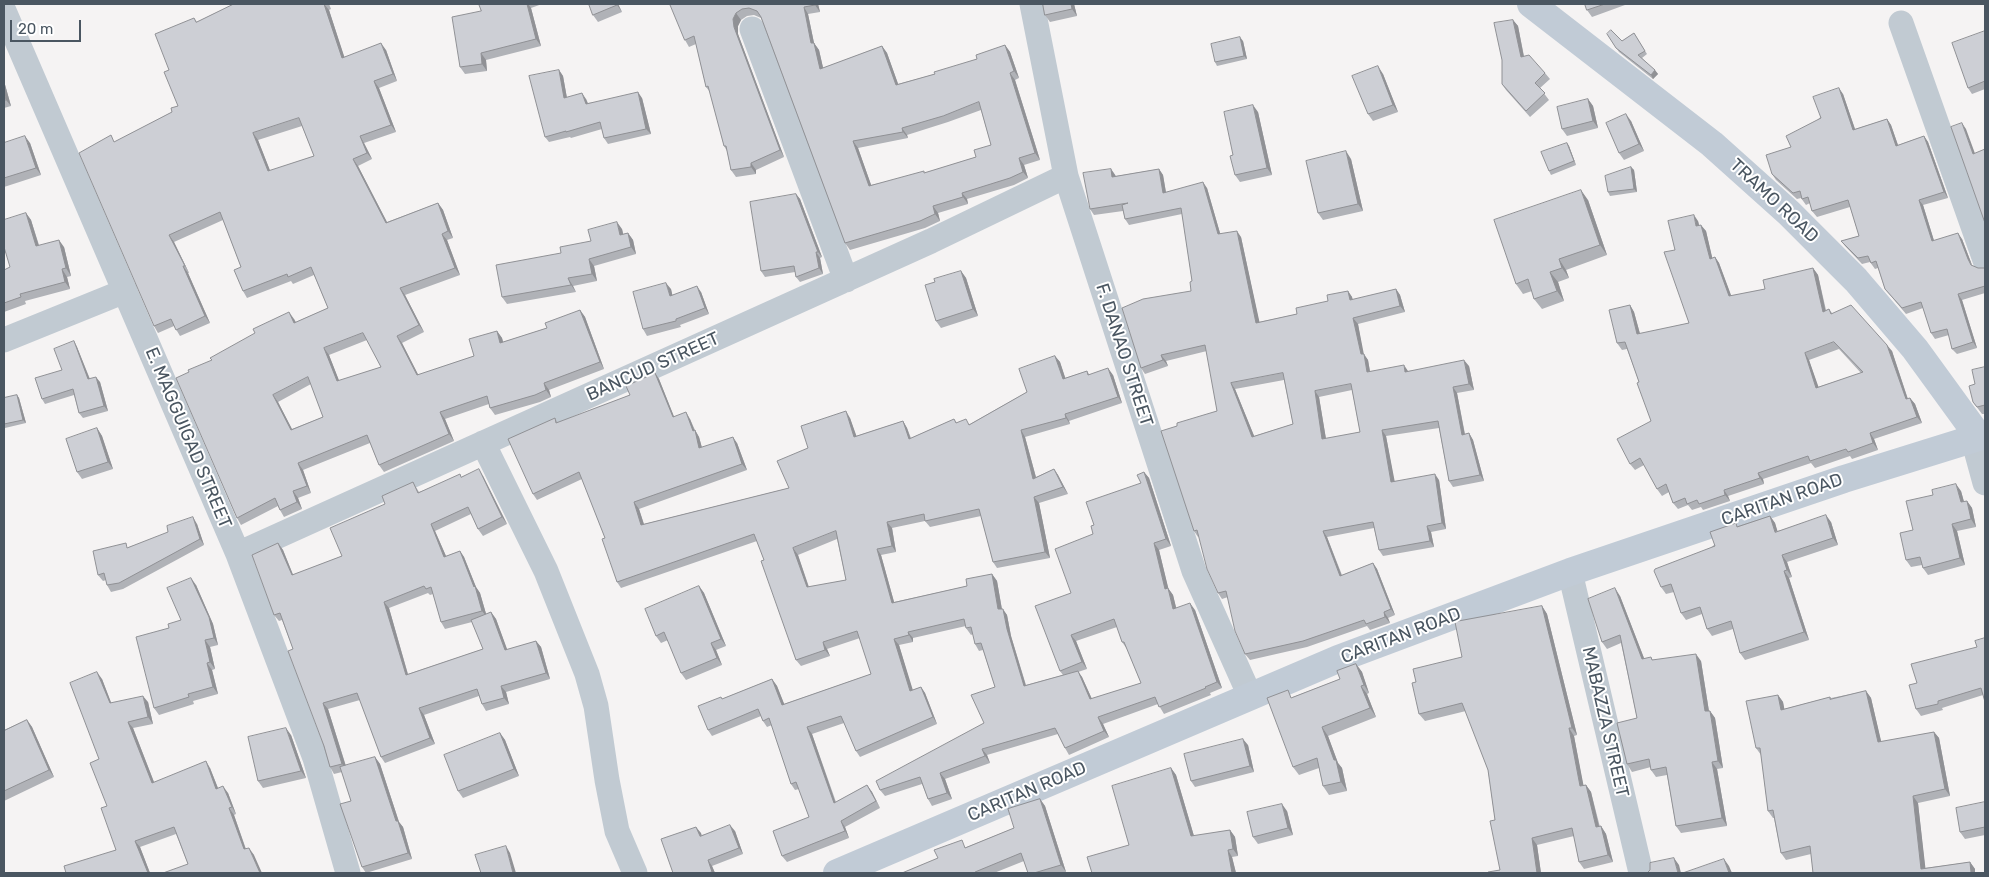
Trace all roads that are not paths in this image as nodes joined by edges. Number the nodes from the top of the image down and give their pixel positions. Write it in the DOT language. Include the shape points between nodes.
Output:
graph roads {
  1 [pos="1032,4"];
  2 [pos="1531,4"];
  3 [pos="4,11"];
  4 [pos="1901,23"];
  5 [pos="752,29"];
  6 [pos="1066,176"];
  7 [pos="1985,260"];
  8 [pos="846,280"];
  9 [pos="125,291"];
  10 [pos="4,340"];
  11 [pos="1979,437"];
  12 [pos="483,443"];
  13 [pos="1985,483"];
  14 [pos="238,554"];
  15 [pos="1570,572"];
  16 [pos="1250,696"];
  17 [pos="348,873"];
  18 [pos="636,873"];
  19 [pos="837,873"];
  20 [pos="1641,873"];
  1 -- 6 [label="street, F. DANAO STREET"];
  2 -- 11 [label="main road, TRAMO ROAD" via="1712,144 1789,212 1856,280"];
  3 -- 9 [label="street, E. MAGGUIGAD STREET"];
  4 -- 7 [label="street"];
  5 -- 8 [label="street"];
  6 -- 8 [label="street, BANCUD STREET"];
  6 -- 16 [label="street, F. DANAO STREET" via="1194,571"];
  8 -- 12 [label="street, BANCUD STREET"];
  9 -- 10 [label="street"];
  9 -- 14 [label="street, E. MAGGUIGAD STREET"];
  11 -- 13 [label="street"];
  11 -- 15 [label="main road, CARITAN ROAD"];
  12 -- 14 [label="street, BANCUD STREET"];
  12 -- 18 [label="street" via="546,571 587,674 596,706 617,831"];
  14 -- 17 [label="street, E. MAGGUIGAD STREET" via="315,758"];
  15 -- 16 [label="main road, CARITAN ROAD" via="1338,659"];
  15 -- 20 [label="street, MABAZZA STREET"];
  16 -- 19 [label="main road, CARITAN ROAD"];
}
